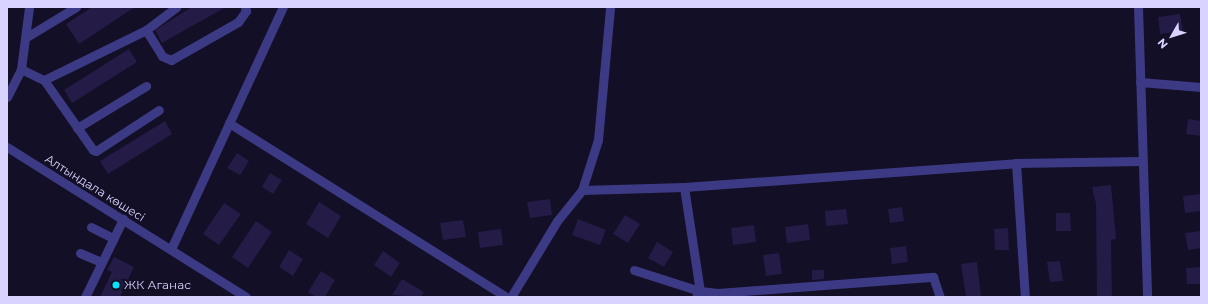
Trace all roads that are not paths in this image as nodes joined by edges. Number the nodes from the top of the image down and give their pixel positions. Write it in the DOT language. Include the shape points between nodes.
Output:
graph roads {
  1 [pos="29,7"];
  2 [pos="76,7"];
  3 [pos="176,7"];
  4 [pos="246,7"];
  5 [pos="283,7"];
  6 [pos="610,7"];
  7 [pos="1138,7"];
  8 [pos="146,30"];
  9 [pos="25,38"];
  10 [pos="21,69"];
  11 [pos="44,80"];
  12 [pos="1140,82"];
  13 [pos="146,86"];
  14 [pos="1201,87"];
  15 [pos="7,97"];
  16 [pos="159,110"];
  17 [pos="229,123"];
  18 [pos="77,128"];
  19 [pos="7,147"];
  20 [pos="1142,161"];
  21 [pos="1016,163"];
  22 [pos="684,186"];
  23 [pos="582,190"];
  24 [pos="123,219"];
  25 [pos="91,227"];
  26 [pos="113,238"];
  27 [pos="171,249"];
  28 [pos="80,253"];
  29 [pos="101,262"];
  30 [pos="634,270"];
  31 [pos="698,294"];
  32 [pos="84,297"];
  33 [pos="246,297"];
  34 [pos="506,297"];
  35 [pos="511,297"];
  36 [pos="940,297"];
  37 [pos="1025,297"];
  38 [pos="1147,297"];
  1 -- 9 [label="street"];
  2 -- 9 [label="street"];
  3 -- 8 [label="street"];
  4 -- 8 [label="street" via="238,22 171,60 162,56"];
  5 -- 17 [label="street"];
  6 -- 23 [label="street" via="598,140"];
  7 -- 12 [label="street"];
  8 -- 11 [label="street"];
  9 -- 10 [label="street"];
  10 -- 11 [label="street"];
  10 -- 15 [label="street"];
  11 -- 18 [label="street"];
  12 -- 14 [label="street"];
  12 -- 20 [label="street"];
  13 -- 18 [label="street"];
  16 -- 18 [label="street" via="96,151 90,149"];
  17 -- 27 [label="street"];
  17 -- 34 [label="street"];
  19 -- 24 [label="street, Алтындала көшесі"];
  20 -- 21 [label="street"];
  20 -- 38 [label="street"];
  21 -- 22 [label="street"];
  21 -- 37 [label="street"];
  22 -- 23 [label="street"];
  22 -- 31 [label="street"];
  23 -- 35 [label="street" via="557,220"];
  24 -- 26 [label="street"];
  24 -- 27 [label="street, Алтындала көшесі"];
  25 -- 26 [label="street"];
  26 -- 29 [label="street"];
  27 -- 33 [label="street, Алтындала көшесі"];
  28 -- 29 [label="street"];
  29 -- 32 [label="street"];
  30 -- 31 [label="street"];
  31 -- 36 [label="street" via="933,277"];
}
